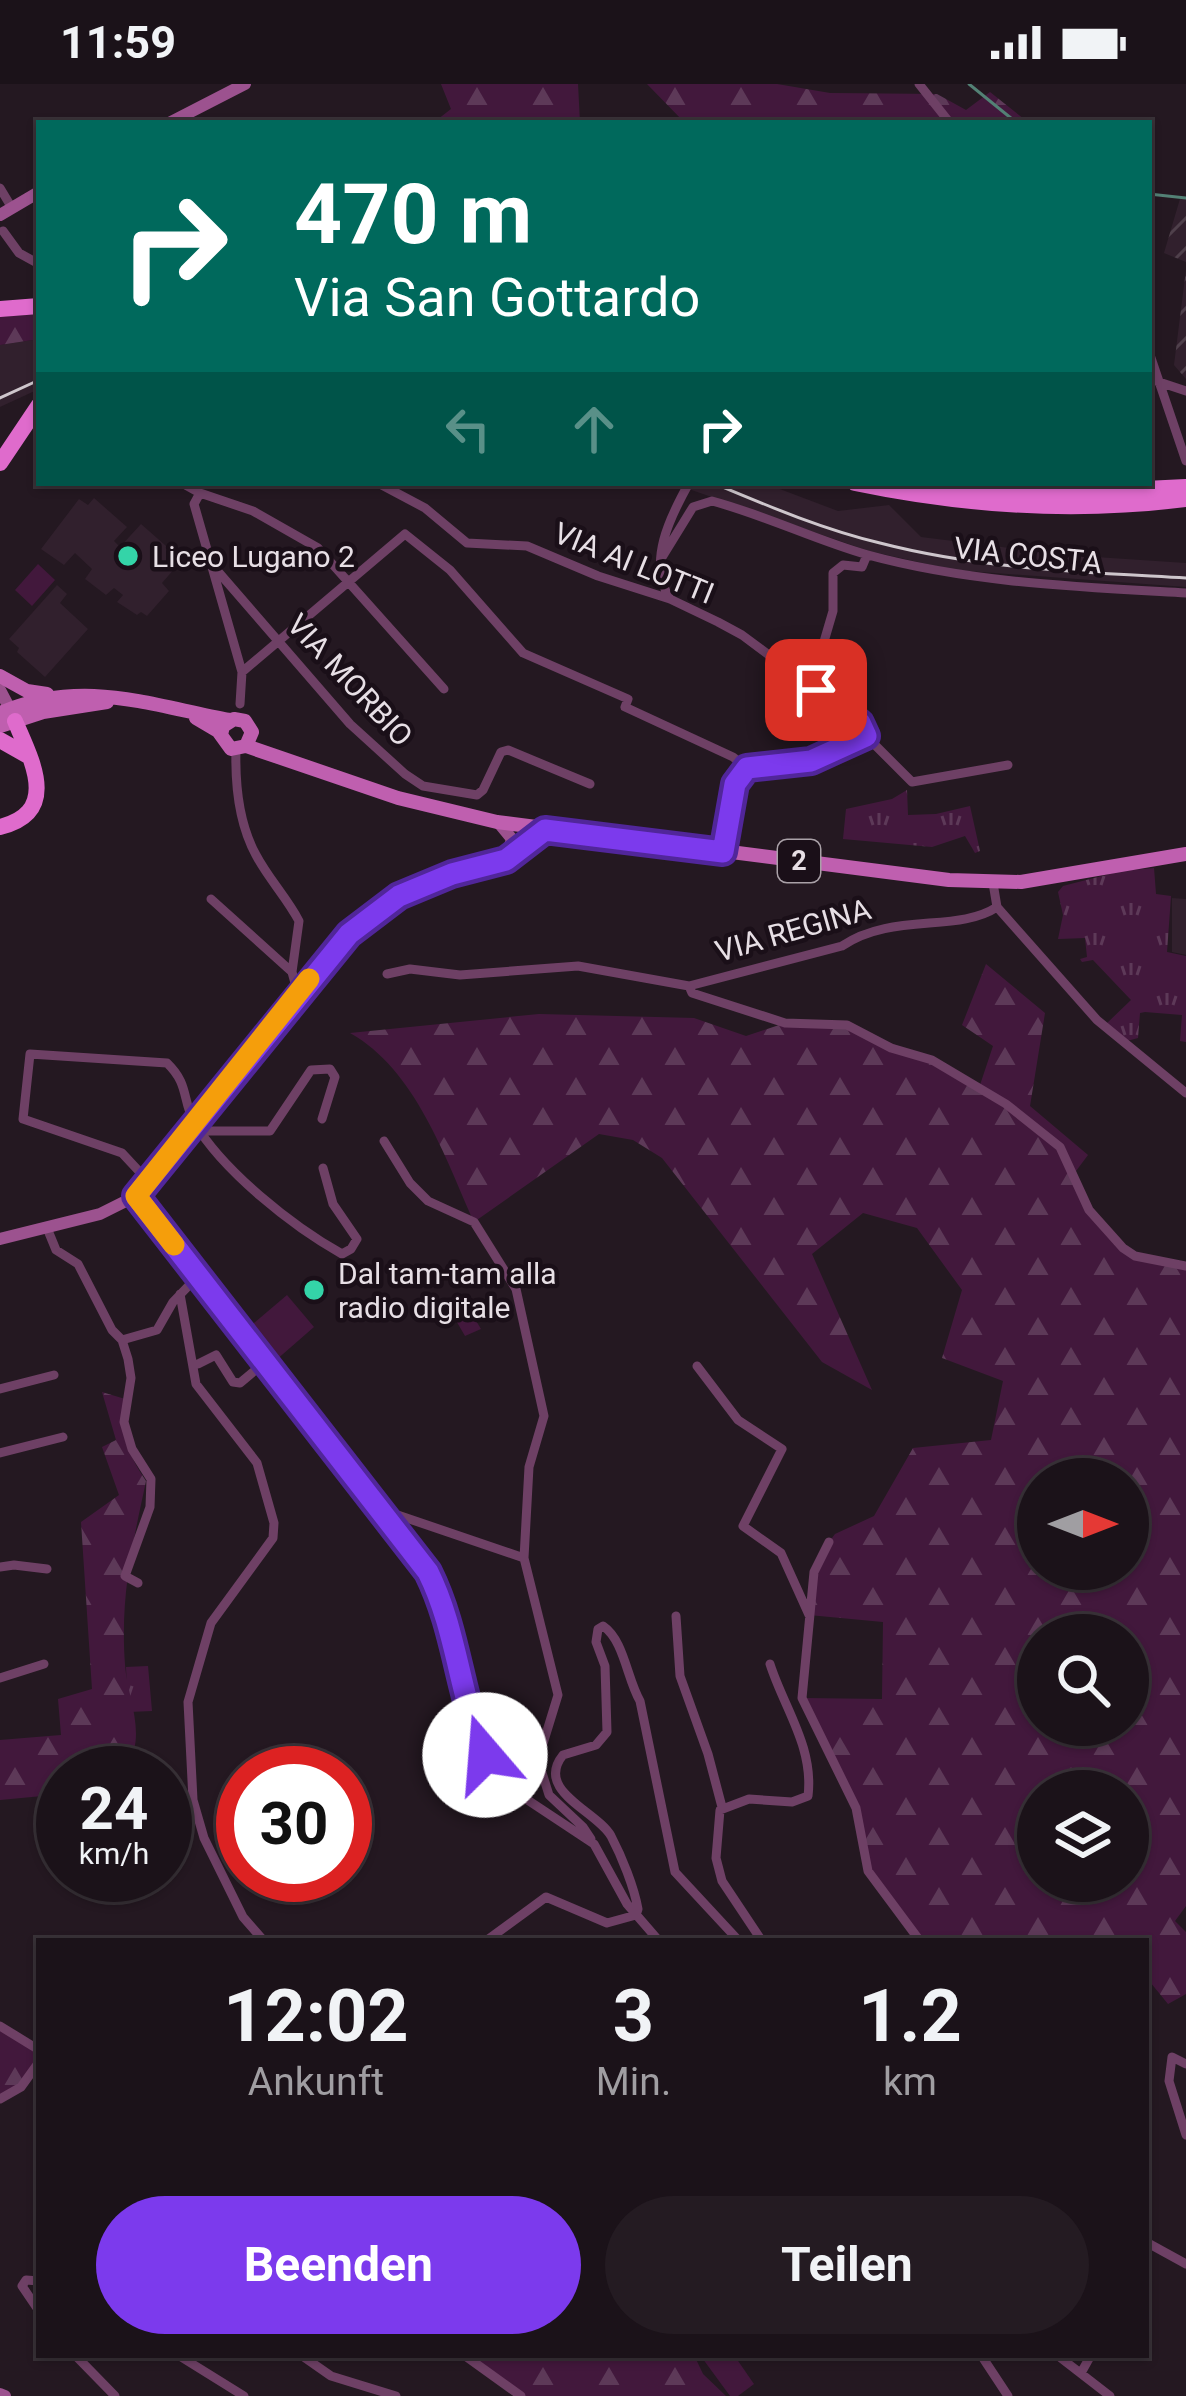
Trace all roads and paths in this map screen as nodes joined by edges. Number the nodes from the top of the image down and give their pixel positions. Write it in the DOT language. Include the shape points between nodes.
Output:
graph roads {
  1 [pos="245,84"];
  2 [pos="919,84"];
  3 [pos="175,120"];
  4 [pos="948,120"];
  5 [pos="0,188"];
  6 [pos="36,199"];
  7 [pos="6,212"];
  8 [pos="3,231"];
  9 [pos="36,262"];
  10 [pos="36,306"];
  11 [pos="0,309"];
  12 [pos="1152,364"];
  13 [pos="1156,381"];
  14 [pos="1186,391"];
  15 [pos="36,409"];
  16 [pos="1186,461"];
  17 [pos="0,463"];
  18 [pos="187,486"];
  19 [pos="384,486"];
  20 [pos="688,486"];
  21 [pos="874,486"];
  22 [pos="953,486"];
  23 [pos="1186,487"];
  24 [pos="200,493"];
  25 [pos="1186,499"];
  26 [pos="867,555"];
  27 [pos="661,559"];
  28 [pos="208,560"];
  29 [pos="349,581"];
  30 [pos="1186,593"];
  31 [pos="670,599"];
  32 [pos="280,640"];
  33 [pos="242,672"];
  34 [pos="0,676"];
  35 [pos="444,689"];
  36 [pos="0,690"];
  37 [pos="70,695"];
  38 [pos="142,701"];
  39 [pos="179,709"];
  40 [pos="8,715"];
  41 [pos="860,723"];
  42 [pos="240,727"];
  43 [pos="866,736"];
  44 [pos="0,740"];
  45 [pos="31,758"];
  46 [pos="1008,765"];
  47 [pos="747,768"];
  48 [pos="590,784"];
  49 [pos="497,822"];
  50 [pos="0,827"];
  51 [pos="545,830"];
  52 [pos="723,852"];
  53 [pos="1186,854"];
  54 [pos="506,860"];
  55 [pos="993,883"];
  56 [pos="211,899"];
  57 [pos="998,907"];
  58 [pos="292,972"];
  59 [pos="386,974"];
  60 [pos="688,986"];
  61 [pos="298,994"];
  62 [pos="1186,1093"];
  63 [pos="322,1119"];
  64 [pos="198,1127"];
  65 [pos="384,1141"];
  66 [pos="323,1168"];
  67 [pos="149,1182"];
  68 [pos="136,1196"];
  69 [pos="47,1228"];
  70 [pos="0,1239"];
  71 [pos="1186,1266"];
  72 [pos="198,1276"];
  73 [pos="180,1294"];
  74 [pos="122,1340"];
  75 [pos="266,1362"];
  76 [pos="198,1364"];
  77 [pos="697,1366"];
  78 [pos="54,1375"];
  79 [pos="0,1389"];
  80 [pos="63,1437"];
  81 [pos="0,1453"];
  82 [pos="380,1509"];
  83 [pos="829,1543"];
  84 [pos="524,1558"];
  85 [pos="0,1568"];
  86 [pos="47,1569"];
  87 [pos="138,1583"];
  88 [pos="809,1615"];
  89 [pos="676,1616"];
  90 [pos="44,1664"];
  91 [pos="770,1664"];
  92 [pos="0,1678"];
  93 [pos="722,1807"];
  94 [pos="593,1844"];
  95 [pos="636,1915"];
  96 [pos="260,1938"];
  97 [pos="490,1938"];
  98 [pos="656,1938"];
  99 [pos="736,1938"];
  100 [pos="760,1938"];
  101 [pos="918,1938"];
  102 [pos="0,2026"];
  103 [pos="36,2048"];
  104 [pos="1186,2064"];
  105 [pos="36,2066"];
  106 [pos="0,2099"];
  107 [pos="1186,2135"];
  108 [pos="1149,2244"];
  109 [pos="1186,2264"];
  110 [pos="36,2281"];
  111 [pos="36,2307"];
  112 [pos="78,2358"];
  113 [pos="184,2358"];
  114 [pos="305,2358"];
  115 [pos="468,2358"];
  116 [pos="983,2358"];
  117 [pos="1062,2358"];
  118 [pos="1089,2358"];
  119 [pos="1081,2373"];
  120 [pos="115,2396"];
  121 [pos="244,2396"];
  122 [pos="396,2396"];
  123 [pos="521,2396"];
  124 [pos="1008,2396"];
  125 [pos="1110,2396"];
  1 -- 3 [label="main road"];
  2 -- 4 [label="street"];
  5 -- 7 [label="street"];
  6 -- 7 [label="main road"];
  8 -- 9 [label="street"];
  10 -- 11 [label="highway"];
  12 -- 13 [label="street"];
  13 -- 14 [label="street"];
  13 -- 16 [label="street"];
  15 -- 17 [label="highway"];
  18 -- 24 [label="street"];
  19 -- 31 [label="street, VIA AI LOTTI" via="467,543 526,546"];
  20 -- 27 [label="street"];
  21 -- 25 [label="highway" via="998,505"];
  22 -- 23 [label="highway" via="1043,494"];
  24 -- 28 [label="street" via="194,504"];
  24 -- 29 [label="street" via="290,529"];
  26 -- 27 [label="street, VIA COSTA" via="707,500 693,507"];
  26 -- 30 [label="street, VIA COSTA" via="1019,581"];
  26 -- 41 [label="street" via="862,567 833,573 823,645"];
  27 -- 31 [label="street"];
  28 -- 32 [label="street, VIA MORBIO"];
  28 -- 33 [label="street"];
  29 -- 32 [label="street"];
  29 -- 35 [label="street"];
  29 -- 47 [label="street" via="410,535 523,653"];
  31 -- 41 [label="street, VIA AI LOTTI" via="742,635"];
  32 -- 33 [label="street"];
  32 -- 48 [label="street, VIA MORBIO" via="350,724 423,786 477,795 508,750"];
  33 -- 42 [label="street"];
  34 -- 37 [label="main road" via="27,691"];
  34 -- 40 [label="main road" via="14,693"];
  36 -- 40 [label="main road"];
  37 -- 38 [label="main road, 2"];
  37 -- 40 [label="main road, 2"];
  38 -- 39 [label="main road, 2"];
  38 -- 40 [label="main road, 2"];
  39 -- 42 [label="main road, 2"];
  39 -- 42 [label="main road, 2" via="224,743"];
  40 -- 45 [label="highway"];
  41 -- 43 [label="street"];
  42 -- 49 [label="main road, 2" via="329,774"];
  42 -- 58 [label="street" via="242,814 255,855 299,921"];
  43 -- 46 [label="street" via="910,782"];
  43 -- 47 [label="street" via="811,761"];
  44 -- 45 [label="highway"];
  45 -- 50 [label="highway" via="38,778 33,804"];
  47 -- 52 [label="street" via="735,784"];
  49 -- 51 [label="main road, 2"];
  49 -- 54 [label="main road" via="512,839"];
  51 -- 52 [label="main road, 2"];
  51 -- 54 [label="main road"];
  52 -- 55 [label="main road, 2"];
  53 -- 55 [label="main road, 2"];
  54 -- 61 [label="main road" via="386,904"];
  55 -- 57 [label="street"];
  56 -- 58 [label="street"];
  57 -- 60 [label="street, VIA REGINA" via="904,923"];
  57 -- 62 [label="street" via="1097,1020"];
  58 -- 61 [label="street"];
  59 -- 60 [label="street, VIA REGINA" via="578,966"];
  60 -- 71 [label="street" via="785,1023 847,1025 932,1060 1060,1147 1089,1210 1123,1248"];
  61 -- 64 [label="main road"];
  63 -- 64 [label="street" via="335,1077 318,1067 270,1131"];
  64 -- 66 [label="street" via="225,1163 342,1254 357,1239 333,1204"];
  64 -- 67 [label="main road"];
  64 -- 67 [label="street" via="187,1090 167,1063 30,1054 23,1119 122,1153"];
  65 -- 84 [label="street" via="428,1201 474,1222 515,1289 544,1416 530,1467"];
  67 -- 68 [label="main road"];
  68 -- 69 [label="main road"];
  68 -- 72 [label="street"];
  69 -- 70 [label="main road"];
  69 -- 74 [label="street"];
  72 -- 73 [label="street"];
  72 -- 75 [label="street"];
  73 -- 74 [label="street" via="157,1330"];
  73 -- 96 [label="street" via="196,1384 257,1463 274,1523 273,1538 211,1623 188,1702 203,1838"];
  74 -- 87 [label="street" via="131,1378 124,1421 151,1479 150,1507 125,1576"];
  75 -- 76 [label="street" via="241,1383 216,1355"];
  75 -- 82 [label="street"];
  77 -- 88 [label="street" via="738,1420 782,1449 743,1526 782,1553"];
  78 -- 79 [label="street"];
  80 -- 81 [label="street"];
  82 -- 84 [label="street"];
  82 -- 94 [label="street" via="441,1598 471,1720 492,1767 520,1796"];
  83 -- 88 [label="street" via="814,1572"];
  84 -- 94 [label="street" via="558,1695 538,1760 549,1795"];
  85 -- 86 [label="street"];
  88 -- 101 [label="street" via="802,1698 856,1808 868,1871"];
  89 -- 93 [label="street" via="680,1676"];
  90 -- 92 [label="street"];
  91 -- 93 [label="street" via="794,1714 808,1796"];
  93 -- 100 [label="street" via="715,1829 722,1881"];
  94 -- 95 [label="street"];
  95 -- 97 [label="street" via="607,1923 546,1897"];
  95 -- 98 [label="street"];
  95 -- 99 [label="street" via="638,1901 610,1834 558,1786 555,1772 563,1755 596,1745 607,1732 605,1666 596,1642 603,1626 614,1633 640,1701 675,1872"];
  102 -- 103 [label="street"];
  104 -- 107 [label="street" via="1172,2057 1169,2081"];
  105 -- 106 [label="street"];
  108 -- 109 [label="street"];
  110 -- 111 [label="street" via="22,2286"];
  112 -- 120 [label="street"];
  113 -- 121 [label="street"];
  114 -- 122 [label="street" via="331,2376"];
  115 -- 123 [label="street"];
  116 -- 124 [label="street"];
  117 -- 119 [label="street"];
  118 -- 119 [label="street"];
  119 -- 125 [label="street"];
}
